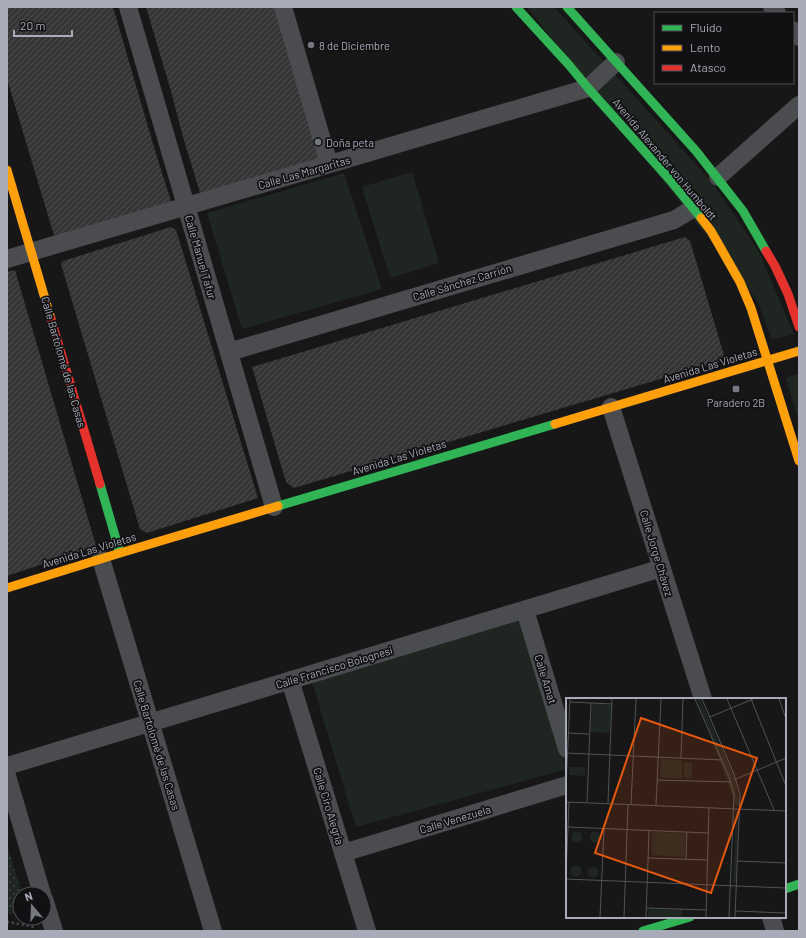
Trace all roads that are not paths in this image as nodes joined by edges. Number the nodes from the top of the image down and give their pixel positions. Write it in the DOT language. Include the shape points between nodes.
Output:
graph roads {
  1 [pos="128,7"];
  2 [pos="283,7"];
  3 [pos="516,7"];
  4 [pos="567,7"];
  5 [pos="616,62"];
  6 [pos="588,88"];
  7 [pos="799,105"];
  8 [pos="329,164"];
  9 [pos="7,170"];
  10 [pos="718,177"];
  11 [pos="186,206"];
  12 [pos="694,208"];
  13 [pos="31,252"];
  14 [pos="7,259"];
  15 [pos="799,327"];
  16 [pos="799,351"];
  17 [pos="229,352"];
  18 [pos="768,360"];
  19 [pos="611,407"];
  20 [pos="799,461"];
  21 [pos="274,507"];
  22 [pos="120,553"];
  23 [pos="102,559"];
  24 [pos="662,568"];
  25 [pos="7,588"];
  26 [pos="525,610"];
  27 [pos="290,680"];
  28 [pos="702,698"];
  29 [pos="150,723"];
  30 [pos="566,745"];
  31 [pos="7,766"];
  32 [pos="7,776"];
  33 [pos="566,785"];
  34 [pos="343,853"];
  35 [pos="799,884"];
  36 [pos="40,886"];
  37 [pos="786,889"];
  38 [pos="687,918"];
  39 [pos="771,918"];
  40 [pos="213,931"];
  41 [pos="366,931"];
  42 [pos="643,931"];
  43 [pos="775,931"];
  1 -- 11 [label="street, Calle Manuel Tafur"];
  2 -- 8 [label="street"];
  3 -- 6 [label="street, Avenida Alexander von Humboldt"];
  4 -- 5 [label="street"];
  5 -- 6 [label="street, Calle Las Margaritas"];
  5 -- 10 [label="street"];
  6 -- 8 [label="street, Calle Las Margaritas"];
  6 -- 12 [label="street, Avenida Alexander von Humboldt"];
  7 -- 10 [label="street"];
  8 -- 11 [label="street, Calle Las Margaritas"];
  9 -- 13 [label="street, Calle Bartolomé de las Casas"];
  10 -- 15 [label="street" via="743,211 775,266"];
  11 -- 13 [label="street, Calle Las Margaritas"];
  11 -- 17 [label="street, Calle Manuel Tafur"];
  12 -- 17 [label="street, Calle Sánchez Carrión" via="674,220"];
  12 -- 18 [label="street, Avenida Alexander von Humboldt" via="711,231 740,282"];
  13 -- 14 [label="street, Calle Las Margaritas"];
  13 -- 22 [label="street, Calle Bartolomé de las Casas"];
  16 -- 18 [label="street, Avenida Las Violetas"];
  17 -- 21 [label="street, Calle Manuel Tafur"];
  18 -- 19 [label="street, Avenida Las Violetas"];
  18 -- 20 [label="street, Avenida Alexander von Humboldt"];
  19 -- 21 [label="street, Avenida Las Violetas"];
  19 -- 24 [label="street, Calle Jorge Chávez"];
  21 -- 22 [label="street, Avenida Las Violetas"];
  22 -- 23 [label="street, Avenida Las Violetas"];
  23 -- 25 [label="street, Avenida Las Violetas"];
  23 -- 29 [label="street, Calle Bartolomé de las Casas"];
  24 -- 26 [label="street, Calle Francisco Bolognesi"];
  24 -- 28 [label="street, Calle Jorge Chávez"];
  26 -- 27 [label="street, Calle Francisco Bolognesi"];
  26 -- 30 [label="street, Calle Amat"];
  27 -- 29 [label="street, Calle Francisco Bolognesi"];
  27 -- 34 [label="street, Calle Ciro Alegría"];
  29 -- 31 [label="street, Calle Francisco Bolognesi"];
  29 -- 40 [label="street, Calle Bartolomé de las Casas"];
  32 -- 36 [label="street"];
  33 -- 34 [label="street, Calle Venezuela"];
  34 -- 41 [label="street, Calle Ciro Alegría"];
  35 -- 37 [label="street"];
  38 -- 42 [label="street"];
  39 -- 43 [label="street"];
}
